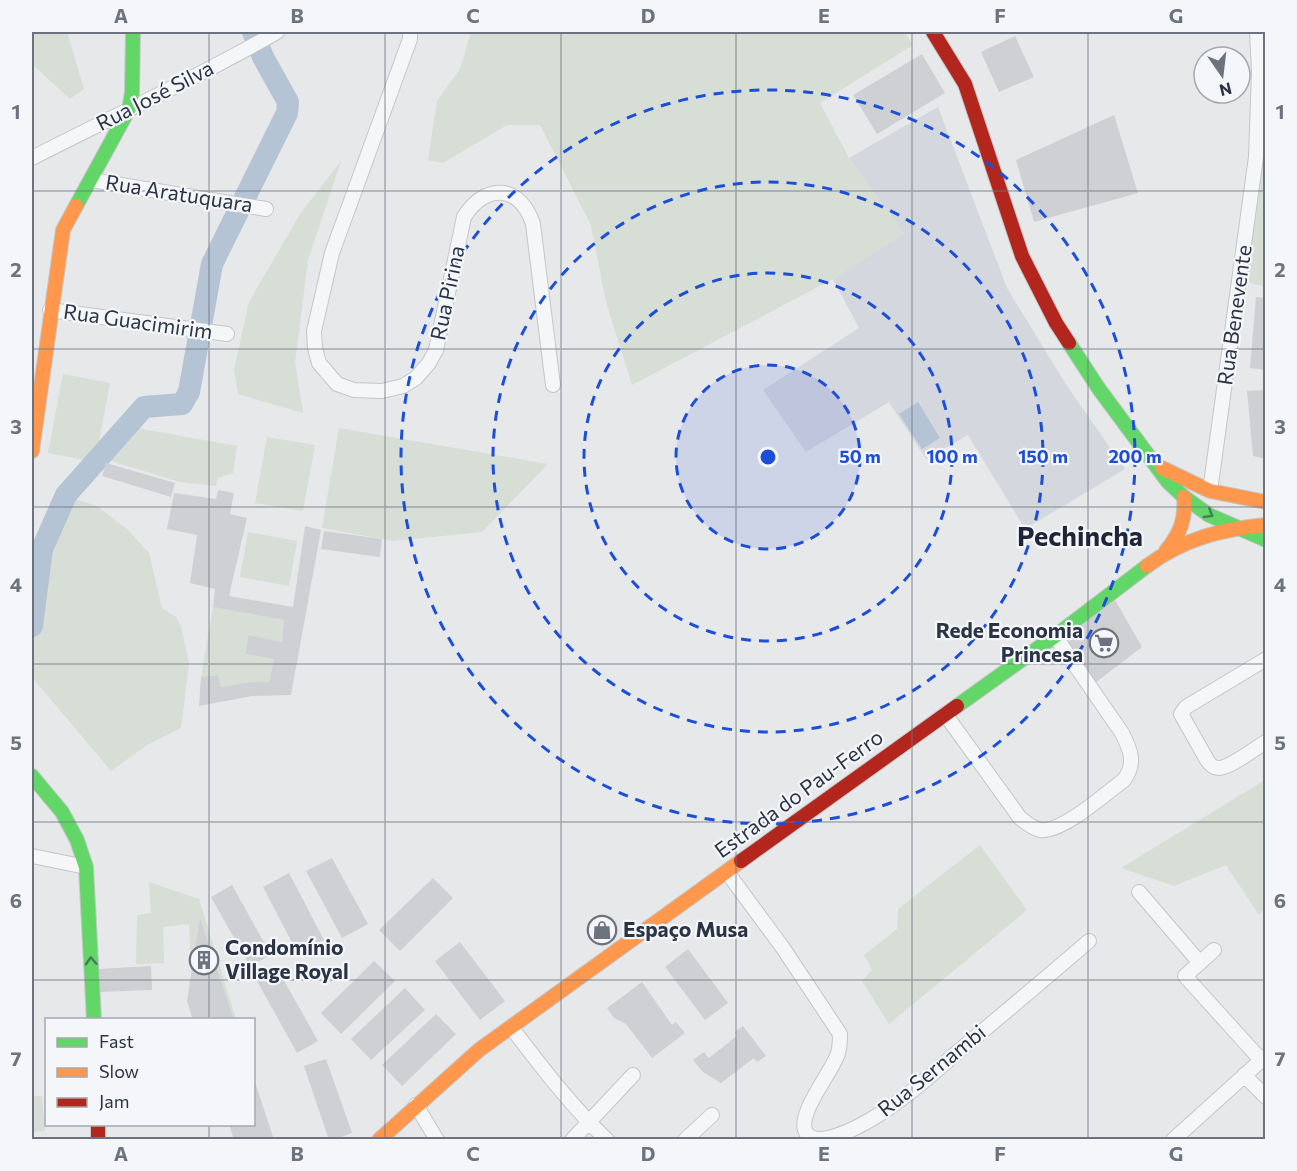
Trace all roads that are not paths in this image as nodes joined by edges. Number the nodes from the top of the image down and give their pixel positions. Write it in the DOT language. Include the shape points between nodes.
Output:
graph roads {
  1 [pos="133,32"];
  2 [pos="410,32"];
  3 [pos="933,32"];
  4 [pos="1257,32"];
  5 [pos="273,34"];
  6 [pos="129,109"];
  7 [pos="32,158"];
  8 [pos="92,180"];
  9 [pos="266,209"];
  10 [pos="50,310"];
  11 [pos="227,334"];
  12 [pos="553,385"];
  13 [pos="32,450"];
  14 [pos="1158,466"];
  15 [pos="1210,491"];
  16 [pos="1184,497"];
  17 [pos="1266,502"];
  18 [pos="1266,525"];
  19 [pos="1236,528"];
  20 [pos="1266,540"];
  21 [pos="1164,554"];
  22 [pos="1055,636"];
  23 [pos="1266,659"];
  24 [pos="945,714"];
  25 [pos="1266,742"];
  26 [pos="32,776"];
  27 [pos="32,856"];
  28 [pos="86,867"];
  29 [pos="727,872"];
  30 [pos="1139,892"];
  31 [pos="1089,941"];
  32 [pos="1214,950"];
  33 [pos="1200,963"];
  34 [pos="94,1018"];
  35 [pos="511,1027"];
  36 [pos="1263,1058"];
  37 [pos="633,1075"];
  38 [pos="1244,1075"];
  39 [pos="1266,1097"];
  40 [pos="416,1105"];
  41 [pos="712,1114"];
  42 [pos="588,1122"];
  43 [pos="379,1140"];
  44 [pos="437,1140"];
  45 [pos="572,1140"];
  46 [pos="607,1140"];
  47 [pos="685,1140"];
  48 [pos="1173,1140"];
  1 -- 6 [label="main road"];
  2 -- 12 [label="street, Rua Pirina" via="332,253 314,331 319,363 337,384 354,390 382,391 416,378 436,350 464,217 473,203 486,195 502,193 517,198 528,210 533,224"];
  3 -- 14 [label="main road" via="965,84 1023,256 1039,292 1099,389"];
  4 -- 15 [label="street, Rua Benevente" via="1256,157"];
  5 -- 6 [label="street, Rua José Silva"];
  6 -- 7 [label="street, Rua José Silva"];
  6 -- 8 [label="main road"];
  8 -- 9 [label="street, Rua Aratuquara"];
  8 -- 10 [label="main road" via="63,230"];
  10 -- 11 [label="street, Rua Guacimirim"];
  10 -- 13 [label="main road"];
  14 -- 15 [label="main road"];
  14 -- 16 [label="main road"];
  15 -- 17 [label="main road"];
  16 -- 19 [label="main road, one-way"];
  16 -- 21 [label="main road" via="1186,513 1179,535"];
  18 -- 19 [label="main road, Estrada do Pau-Ferro"];
  19 -- 20 [label="main road"];
  19 -- 21 [label="main road, Estrada do Pau-Ferro" via="1198,537"];
  21 -- 22 [label="main road, Estrada do Pau-Ferro"];
  22 -- 24 [label="main road, Estrada do Pau-Ferro"];
  22 -- 24 [label="street" via="1122,733 1131,760 1130,772 1124,780 1070,819 1042,830 1020,818"];
  23 -- 25 [label="street" via="1186,707 1182,714 1207,760 1217,768"];
  24 -- 29 [label="main road, Estrada do Pau-Ferro"];
  26 -- 28 [label="main road" via="62,812"];
  27 -- 28 [label="street"];
  34 -- 28 [label="main road, one-way"];
  29 -- 31 [label="street, Rua Sernambi" via="840,1034 837,1056 804,1123 805,1132 816,1139 849,1131 890,1107"];
  29 -- 35 [label="main road, Estrada do Pau-Ferro"];
  30 -- 33 [label="street"];
  32 -- 33 [label="street"];
  33 -- 36 [label="street" via="1185,976"];
  35 -- 40 [label="main road, Estrada do Pau-Ferro"];
  35 -- 42 [label="street"];
  36 -- 38 [label="street"];
  37 -- 42 [label="street"];
  38 -- 39 [label="street"];
  38 -- 48 [label="street"];
  40 -- 43 [label="main road, Estrada do Pau-Ferro"];
  40 -- 44 [label="street"];
  41 -- 47 [label="street"];
  42 -- 45 [label="street"];
  42 -- 46 [label="street"];
}
